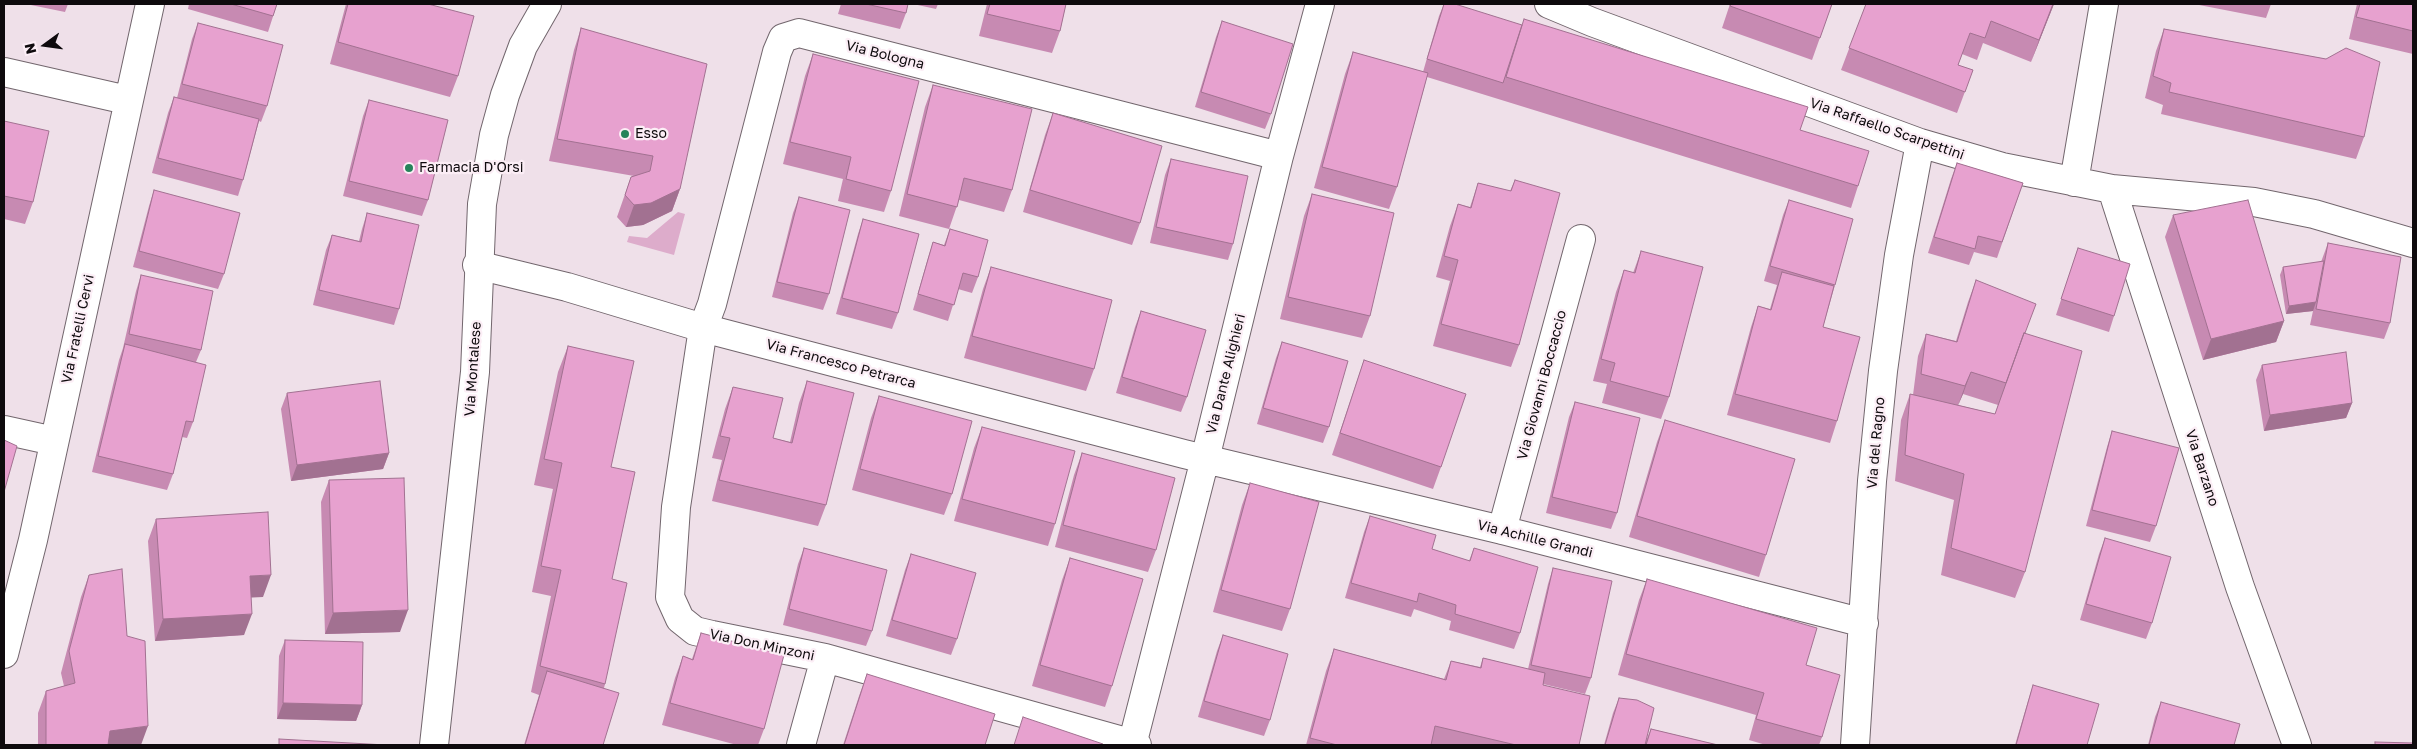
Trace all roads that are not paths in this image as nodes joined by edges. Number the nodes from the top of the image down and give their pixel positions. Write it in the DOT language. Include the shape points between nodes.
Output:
graph roads {
  1 [pos="150,4"];
  2 [pos="547,4"];
  3 [pos="1320,4"];
  4 [pos="1549,4"];
  5 [pos="2104,4"];
  6 [pos="1596,13"];
  7 [pos="4,72"];
  8 [pos="128,100"];
  9 [pos="1920,143"];
  10 [pos="1279,156"];
  11 [pos="2074,182"];
  12 [pos="2112,189"];
  13 [pos="1581,239"];
  14 [pos="2413,243"];
  15 [pos="478,265"];
  16 [pos="703,328"];
  17 [pos="4,430"];
  18 [pos="54,441"];
  19 [pos="1205,459"];
  20 [pos="1502,530"];
  21 [pos="1864,623"];
  22 [pos="4,654"];
  23 [pos="825,658"];
  24 [pos="434,745"];
  25 [pos="801,745"];
  26 [pos="1134,745"];
  27 [pos="1855,745"];
  28 [pos="2297,745"];
  1 -- 8 [label="street, Via Fratelli Cervi"];
  2 -- 15 [label="street, Via Montalese" via="523,46 501,111 482,204"];
  3 -- 10 [label="street, Via Dante Alighieri"];
  4 -- 6 [label="street, Via Raffaello Scarpettini"];
  5 -- 11 [label="street"];
  6 -- 9 [label="street, Via Raffaello Scarpettini"];
  7 -- 8 [label="street"];
  8 -- 18 [label="street, Via Fratelli Cervi"];
  9 -- 11 [label="street, Via Raffaello Scarpettini"];
  9 -- 21 [label="street, Via del Ragno" via="1899,256 1883,371 1872,481"];
  10 -- 16 [label="street, Via Bologna" via="800,33 783,38"];
  10 -- 19 [label="street, Via Dante Alighieri"];
  11 -- 12 [label="street, Via Raffaello Scarpettini"];
  12 -- 14 [label="street, Via Raffaello Scarpettini" via="2254,202 2314,214"];
  12 -- 28 [label="street, Via Barzano" via="2240,587"];
  13 -- 20 [label="street, Via Giovanni Boccaccio"];
  15 -- 16 [label="street, Via Francesco Petrarca" via="567,287"];
  15 -- 24 [label="street, Via Montalese" via="475,372"];
  16 -- 19 [label="street, Via Francesco Petrarca"];
  16 -- 23 [label="street, Via Don Minzoni" via="676,507 670,597 680,619 695,631"];
  17 -- 18 [label="street"];
  18 -- 22 [label="street, Via Fratelli Cervi"];
  19 -- 20 [label="street, Via Achille Grandi"];
  19 -- 26 [label="street, Via Dante Alighieri"];
  20 -- 21 [label="street, Via Achille Grandi"];
  21 -- 27 [label="street, Via del Ragno"];
  23 -- 25 [label="street"];
  23 -- 26 [label="street, Via Don Minzoni"];
}
